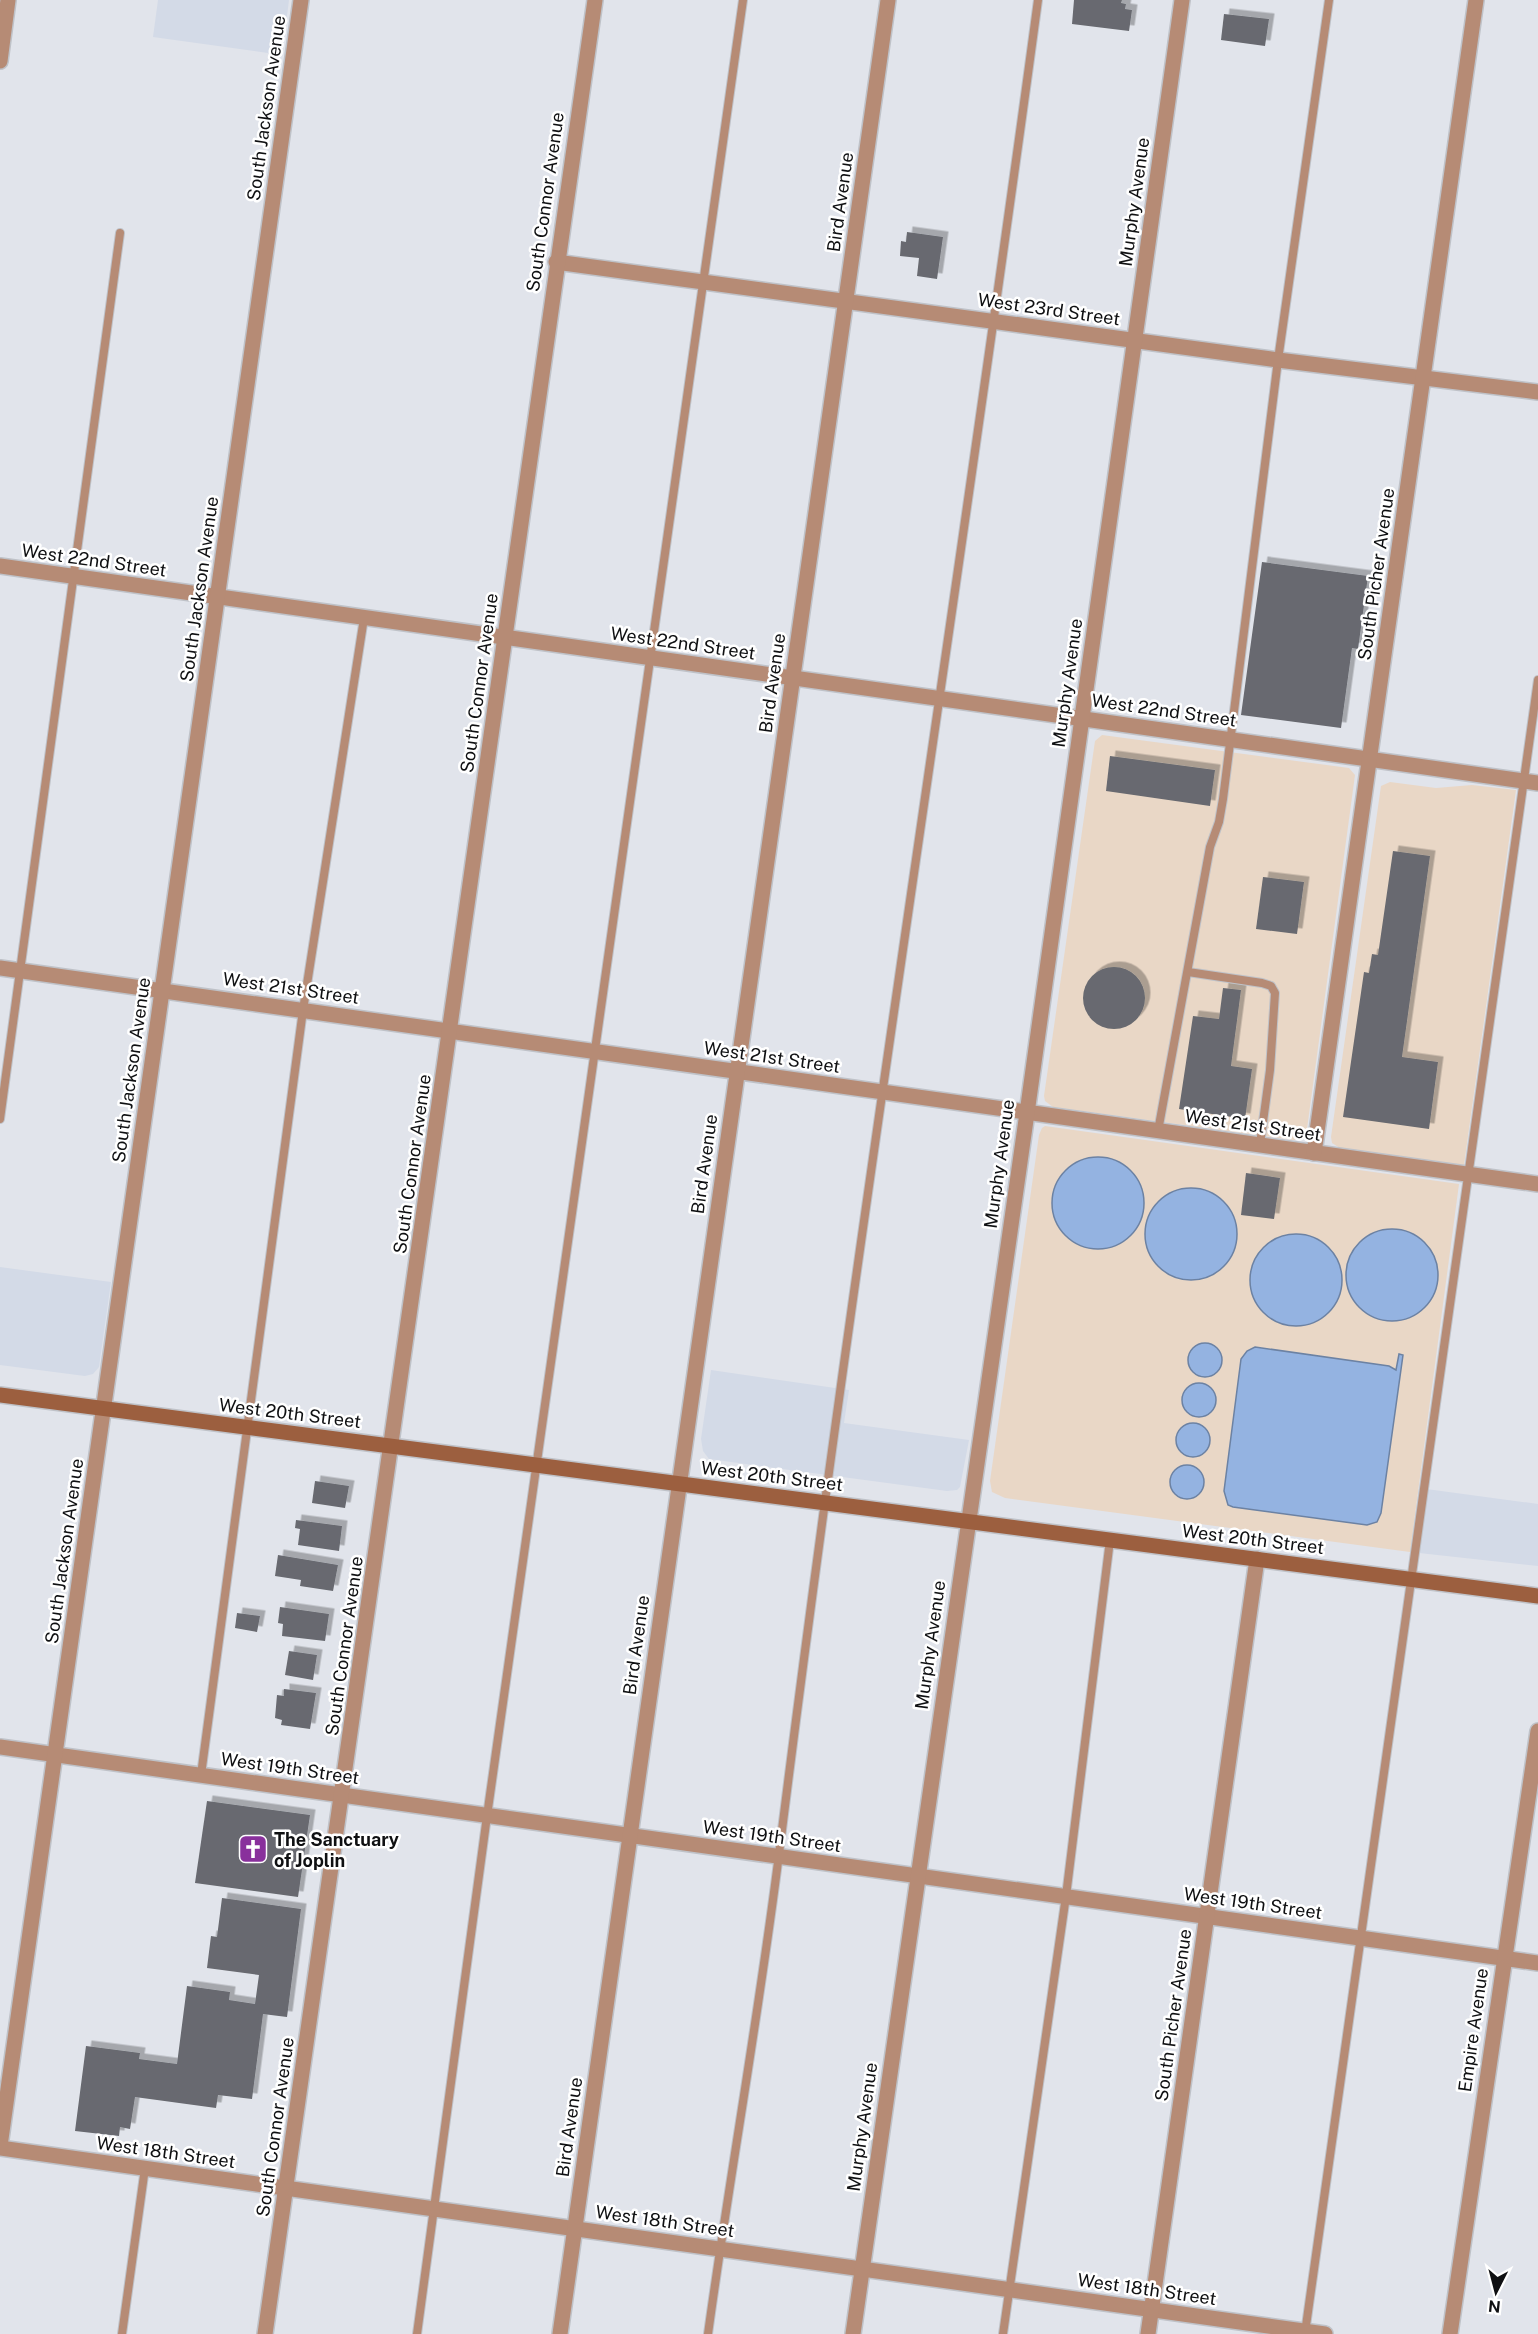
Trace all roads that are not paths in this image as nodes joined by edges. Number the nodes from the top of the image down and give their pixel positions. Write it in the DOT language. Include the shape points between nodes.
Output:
graph roads {
  1 [pos="8,0"];
  2 [pos="301,0"];
  3 [pos="595,0"];
  4 [pos="743,0"];
  5 [pos="888,0"];
  6 [pos="1038,0"];
  7 [pos="1182,0"];
  8 [pos="1329,0"];
  9 [pos="1476,0"];
  10 [pos="0,61"];
  11 [pos="120,233"];
  12 [pos="556,262"];
  13 [pos="703,282"];
  14 [pos="846,301"];
  15 [pos="995,321"];
  16 [pos="1134,340"];
  17 [pos="1278,360"];
  18 [pos="1424,377"];
  19 [pos="1538,392"];
  20 [pos="0,567"];
  21 [pos="72,577"];
  22 [pos="218,597"];
  23 [pos="364,618"];
  24 [pos="505,638"];
  25 [pos="650,658"];
  26 [pos="793,678"];
  27 [pos="1538,680"];
  28 [pos="939,698"];
  29 [pos="1082,718"];
  30 [pos="1231,739"];
  31 [pos="1369,759"];
  32 [pos="1531,782"];
  33 [pos="0,968"];
  34 [pos="21,971"];
  35 [pos="1188,972"];
  36 [pos="162,990"];
  37 [pos="303,1010"];
  38 [pos="451,1030"];
  39 [pos="595,1051"];
  40 [pos="737,1071"];
  41 [pos="884,1092"];
  42 [pos="1027,1113"];
  43 [pos="0,1119"];
  44 [pos="1158,1131"];
  45 [pos="1260,1144"];
  46 [pos="1314,1153"];
  47 [pos="1470,1174"];
  48 [pos="1538,1184"];
  49 [pos="0,1395"];
  50 [pos="104,1409"];
  51 [pos="247,1428"];
  52 [pos="392,1446"];
  53 [pos="537,1466"];
  54 [pos="679,1484"];
  55 [pos="825,1503"];
  56 [pos="967,1521"];
  57 [pos="1110,1540"];
  58 [pos="1257,1559"];
  59 [pos="1411,1579"];
  60 [pos="1538,1596"];
  61 [pos="1538,1731"];
  62 [pos="0,1746"];
  63 [pos="55,1754"];
  64 [pos="201,1775"];
  65 [pos="343,1795"];
  66 [pos="488,1816"];
  67 [pos="629,1835"];
  68 [pos="779,1856"];
  69 [pos="917,1876"];
  70 [pos="1066,1896"];
  71 [pos="1207,1916"];
  72 [pos="1361,1938"];
  73 [pos="1503,1958"];
  74 [pos="1538,1963"];
  75 [pos="0,2147"];
  76 [pos="145,2168"];
  77 [pos="286,2188"];
  78 [pos="435,2209"];
  79 [pos="575,2228"];
  80 [pos="720,2249"];
  81 [pos="862,2269"];
  82 [pos="1009,2290"];
  83 [pos="1151,2310"];
  84 [pos="1305,2333"];
  85 [pos="122,2334"];
  86 [pos="266,2334"];
  87 [pos="417,2334"];
  88 [pos="560,2334"];
  89 [pos="708,2334"];
  90 [pos="853,2334"];
  91 [pos="1003,2334"];
  92 [pos="1148,2334"];
  93 [pos="1325,2334"];
  94 [pos="1450,2334"];
  1 -- 10 [label="street"];
  2 -- 22 [label="street, South Jackson Avenue"];
  3 -- 12 [label="street, South Connor Avenue"];
  4 -- 13 [label="lane"];
  5 -- 14 [label="street, Bird Avenue"];
  6 -- 15 [label="lane"];
  7 -- 16 [label="street, Murphy Avenue"];
  8 -- 17 [label="lane"];
  9 -- 18 [label="street, South Picher Avenue"];
  11 -- 21 [label="lane"];
  12 -- 13 [label="street, West 23rd Street"];
  12 -- 24 [label="street, South Connor Avenue"];
  13 -- 14 [label="street, West 23rd Street"];
  13 -- 25 [label="lane"];
  14 -- 15 [label="street, West 23rd Street"];
  14 -- 26 [label="street, Bird Avenue"];
  15 -- 16 [label="street, West 23rd Street"];
  15 -- 28 [label="lane"];
  16 -- 17 [label="street, West 23rd Street"];
  16 -- 29 [label="street, Murphy Avenue"];
  17 -- 18 [label="street, West 23rd Street"];
  17 -- 30 [label="lane"];
  18 -- 19 [label="street, West 23rd Street"];
  18 -- 31 [label="street, South Picher Avenue"];
  20 -- 21 [label="street, West 22nd Street"];
  21 -- 22 [label="street, West 22nd Street"];
  21 -- 34 [label="lane"];
  22 -- 23 [label="street, West 22nd Street"];
  22 -- 36 [label="street, South Jackson Avenue"];
  23 -- 24 [label="street, West 22nd Street"];
  23 -- 37 [label="lane"];
  24 -- 25 [label="street, West 22nd Street"];
  24 -- 38 [label="street, South Connor Avenue"];
  25 -- 26 [label="street, West 22nd Street"];
  25 -- 39 [label="lane"];
  26 -- 28 [label="street, West 22nd Street"];
  26 -- 40 [label="street, Bird Avenue"];
  27 -- 32 [label="lane"];
  28 -- 29 [label="street, West 22nd Street"];
  28 -- 41 [label="lane"];
  29 -- 30 [label="street, West 22nd Street"];
  29 -- 42 [label="street, Murphy Avenue"];
  30 -- 31 [label="street, West 22nd Street"];
  30 -- 35 [label="lane" via="1219,822 1210,847"];
  31 -- 32 [label="street, West 22nd Street"];
  31 -- 46 [label="street, South Picher Avenue"];
  32 -- 47 [label="lane"];
  33 -- 34 [label="street, West 21st Street"];
  34 -- 36 [label="street, West 21st Street"];
  34 -- 43 [label="lane"];
  35 -- 44 [label="lane"];
  35 -- 45 [label="lane" via="1262,983 1271,986 1275,993"];
  36 -- 37 [label="street, West 21st Street"];
  36 -- 50 [label="street, South Jackson Avenue"];
  37 -- 38 [label="street, West 21st Street"];
  37 -- 51 [label="lane"];
  38 -- 39 [label="street, West 21st Street"];
  38 -- 52 [label="street, South Connor Avenue"];
  39 -- 40 [label="street, West 21st Street"];
  39 -- 53 [label="lane"];
  40 -- 41 [label="street, West 21st Street"];
  40 -- 54 [label="street, Bird Avenue"];
  41 -- 42 [label="street, West 21st Street"];
  41 -- 55 [label="lane"];
  42 -- 44 [label="street, West 21st Street"];
  42 -- 56 [label="street, Murphy Avenue"];
  44 -- 45 [label="street, West 21st Street"];
  45 -- 46 [label="street, West 21st Street"];
  46 -- 47 [label="street, West 21st Street"];
  47 -- 48 [label="street, West 21st Street"];
  47 -- 59 [label="lane"];
  49 -- 50 [label="main road, West 20th Street"];
  50 -- 51 [label="main road, West 20th Street"];
  50 -- 63 [label="street, South Jackson Avenue"];
  51 -- 52 [label="main road, West 20th Street"];
  51 -- 64 [label="lane"];
  52 -- 53 [label="main road, West 20th Street"];
  52 -- 65 [label="street, South Connor Avenue"];
  53 -- 54 [label="main road, West 20th Street"];
  53 -- 66 [label="lane"];
  54 -- 55 [label="main road, West 20th Street"];
  54 -- 67 [label="street, Bird Avenue"];
  55 -- 56 [label="main road, West 20th Street"];
  55 -- 68 [label="lane"];
  56 -- 57 [label="main road, West 20th Street"];
  56 -- 69 [label="street, Murphy Avenue"];
  57 -- 58 [label="main road, West 20th Street"];
  57 -- 70 [label="lane"];
  58 -- 59 [label="main road, West 20th Street"];
  58 -- 71 [label="street, South Picher Avenue"];
  59 -- 60 [label="main road, West 20th Street"];
  59 -- 72 [label="lane"];
  61 -- 73 [label="street, Empire Avenue"];
  62 -- 63 [label="street, West 19th Street"];
  63 -- 64 [label="street, West 19th Street"];
  63 -- 75 [label="street, South Jackson Avenue"];
  64 -- 65 [label="street, West 19th Street"];
  65 -- 66 [label="street, West 19th Street"];
  65 -- 77 [label="street, South Connor Avenue"];
  66 -- 67 [label="street, West 19th Street"];
  66 -- 78 [label="lane"];
  67 -- 68 [label="street, West 19th Street"];
  67 -- 79 [label="street, Bird Avenue"];
  68 -- 69 [label="street, West 19th Street"];
  68 -- 80 [label="lane"];
  69 -- 70 [label="street, West 19th Street"];
  69 -- 81 [label="street, Murphy Avenue"];
  70 -- 71 [label="street, West 19th Street"];
  70 -- 82 [label="lane"];
  71 -- 72 [label="street, West 19th Street"];
  71 -- 83 [label="street, South Picher Avenue"];
  72 -- 73 [label="street, West 19th Street"];
  72 -- 84 [label="lane"];
  73 -- 74 [label="street, West 19th Street"];
  73 -- 94 [label="street, Empire Avenue"];
  75 -- 76 [label="street, West 18th Street"];
  76 -- 77 [label="street, West 18th Street"];
  76 -- 85 [label="lane"];
  77 -- 78 [label="street, West 18th Street"];
  77 -- 86 [label="street, South Connor Avenue"];
  78 -- 79 [label="street, West 18th Street"];
  78 -- 87 [label="lane"];
  79 -- 80 [label="street, West 18th Street"];
  79 -- 88 [label="street, Bird Avenue"];
  80 -- 81 [label="street, West 18th Street"];
  80 -- 89 [label="lane"];
  81 -- 82 [label="street, West 18th Street"];
  81 -- 90 [label="street, Murphy Avenue"];
  82 -- 83 [label="street, West 18th Street"];
  82 -- 91 [label="lane"];
  83 -- 84 [label="street, West 18th Street"];
  83 -- 92 [label="street, South Picher Avenue"];
  84 -- 93 [label="street, West 18th Street"];
}
